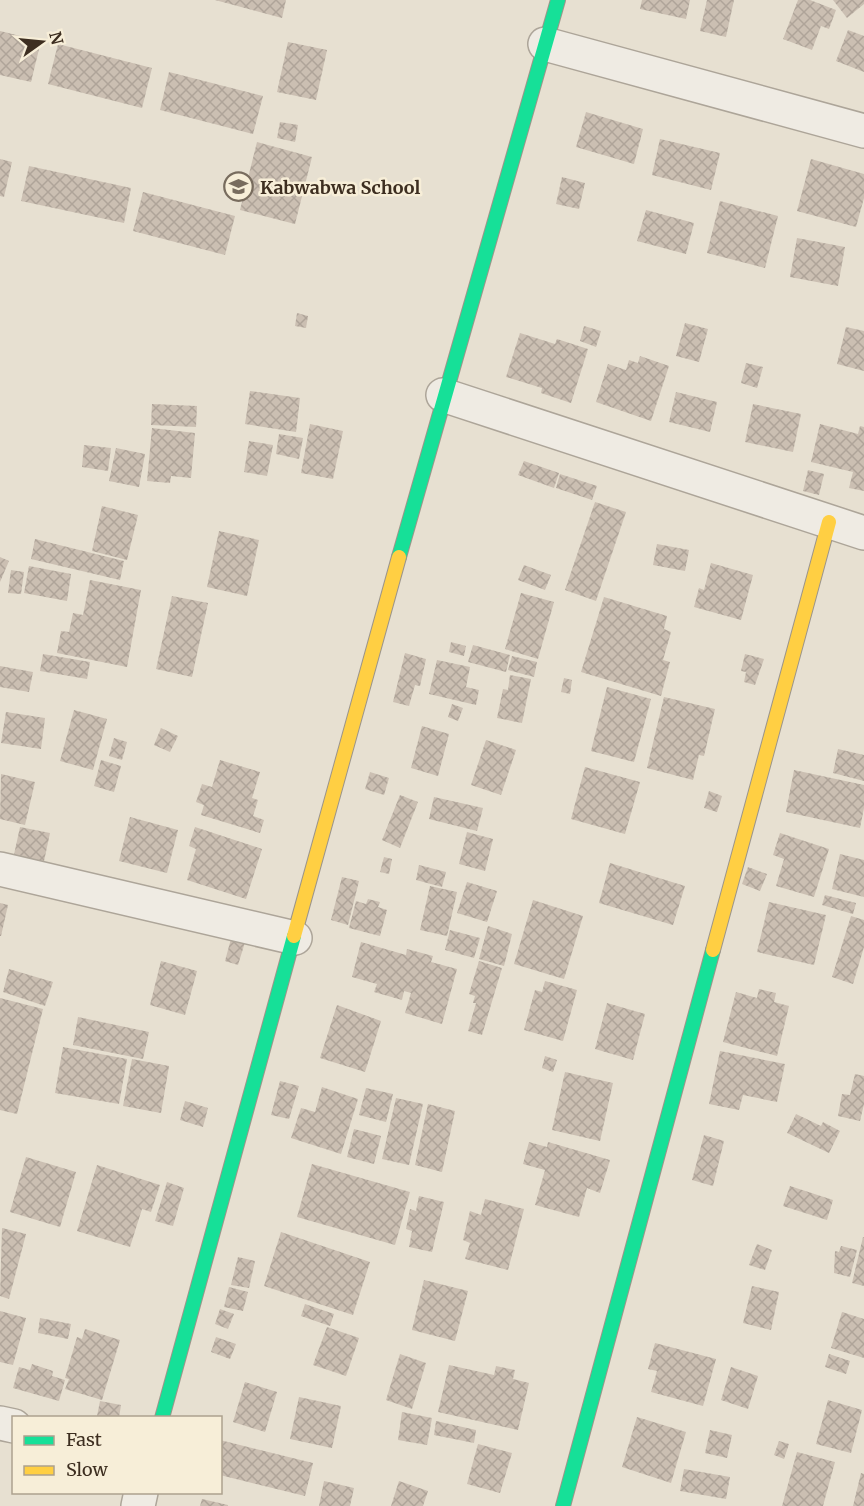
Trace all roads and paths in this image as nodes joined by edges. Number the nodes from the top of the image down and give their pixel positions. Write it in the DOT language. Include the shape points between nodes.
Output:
graph roads {
  1 [pos="558,0"];
  2 [pos="545,44"];
  3 [pos="864,131"];
  4 [pos="443,395"];
  5 [pos="829,522"];
  6 [pos="864,533"];
  7 [pos="0,869"];
  8 [pos="295,938"];
  9 [pos="163,1416"];
  10 [pos="563,1506"];
  1 -- 2 [label="street"];
  2 -- 3 [label="street"];
  2 -- 4 [label="street"];
  4 -- 5 [label="street"];
  4 -- 8 [label="street"];
  5 -- 6 [label="street"];
  5 -- 10 [label="street"];
  7 -- 8 [label="street"];
  8 -- 9 [label="street"];
}
